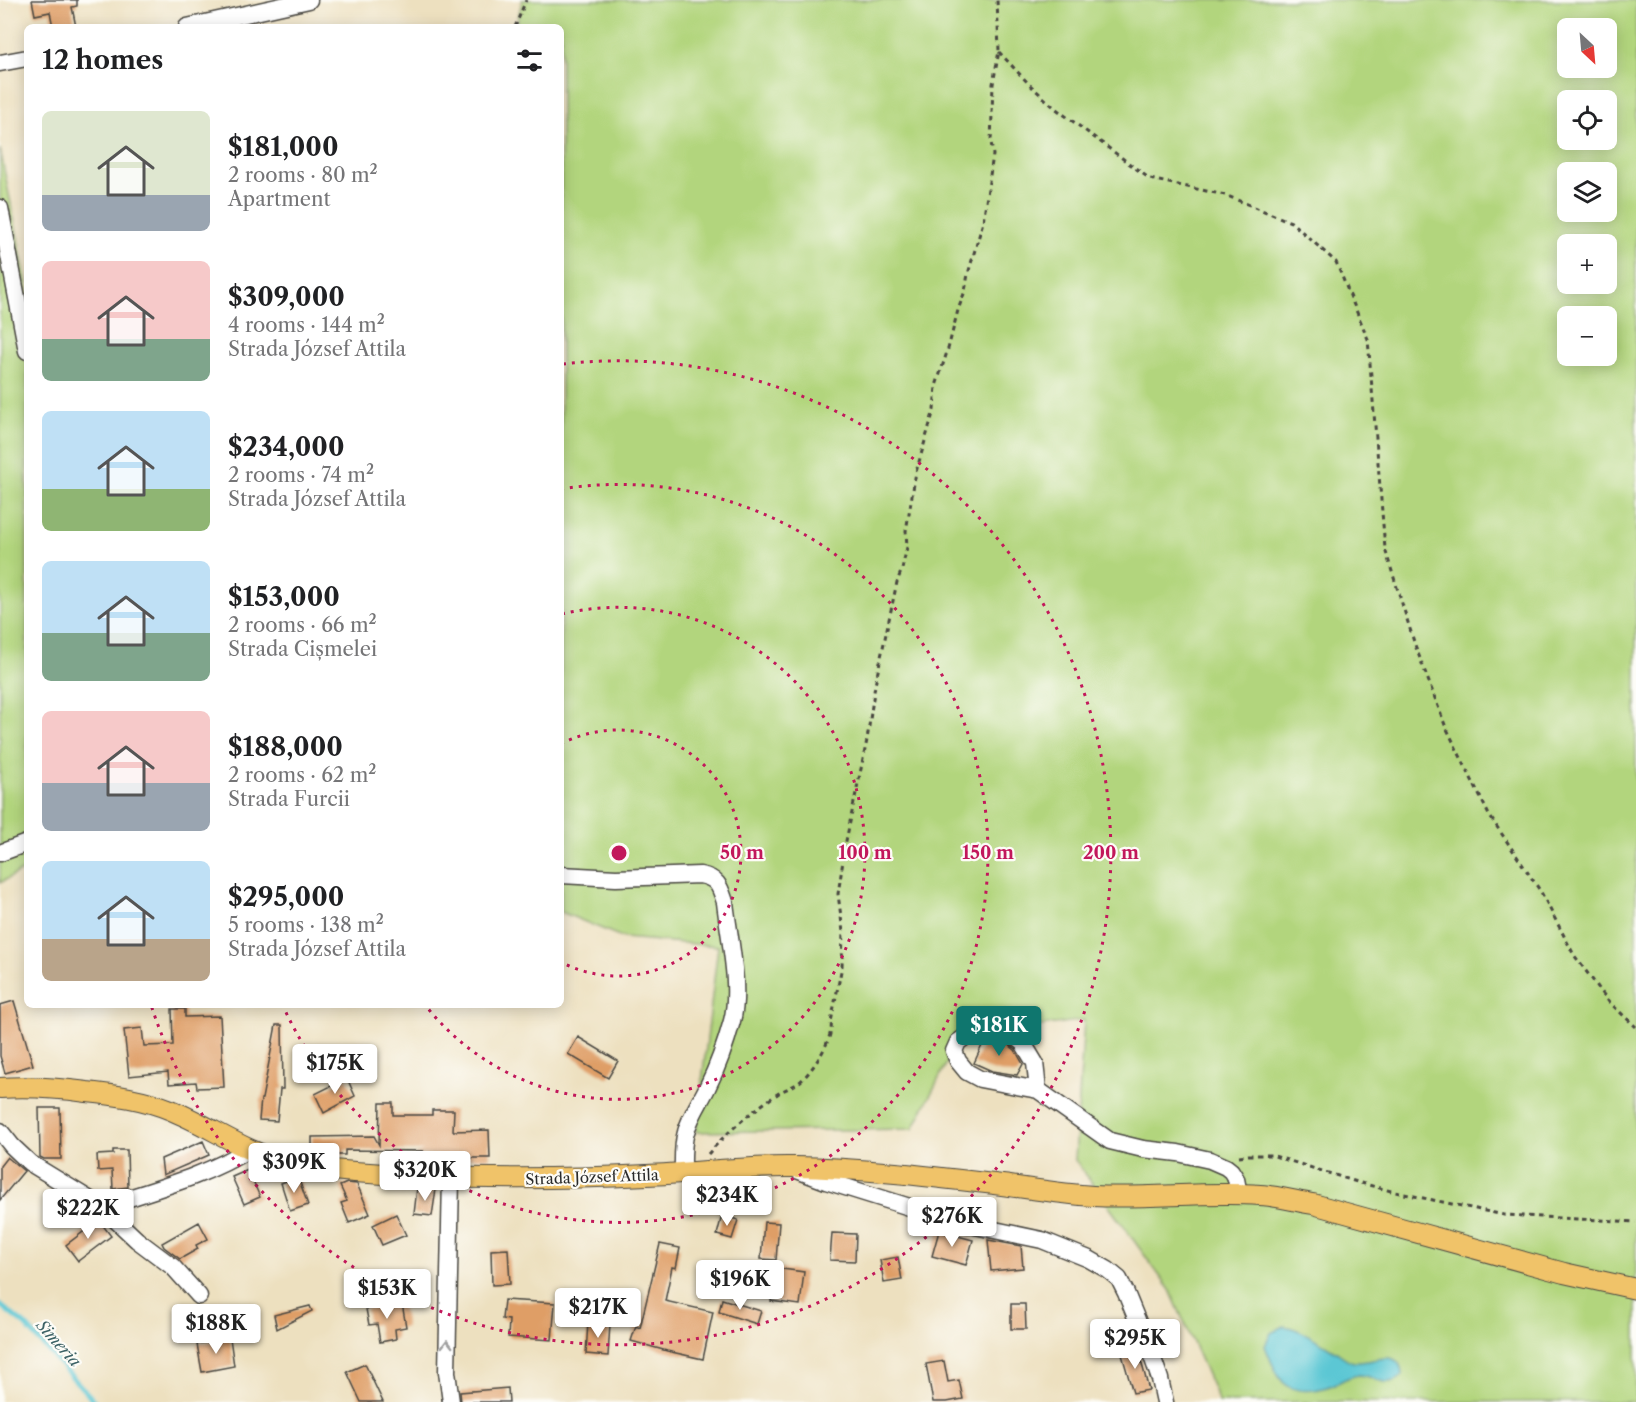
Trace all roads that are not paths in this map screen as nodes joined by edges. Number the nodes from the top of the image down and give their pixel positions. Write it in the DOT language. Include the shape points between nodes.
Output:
graph roads {
  1 [pos="309,0"];
  2 [pos="201,24"];
  3 [pos="24,59"];
  4 [pos="0,63"];
  5 [pos="0,208"];
  6 [pos="23,310"];
  7 [pos="24,844"];
  8 [pos="0,853"];
  9 [pos="564,875"];
  10 [pos="0,1088"];
  11 [pos="1038,1090"];
  12 [pos="0,1131"];
  13 [pos="249,1149"];
  14 [pos="789,1167"];
  15 [pos="683,1173"];
  16 [pos="451,1178"];
  17 [pos="1239,1194"];
  18 [pos="102,1207"];
  19 [pos="1636,1289"];
  20 [pos="199,1296"];
  21 [pos="451,1402"];
  22 [pos="1165,1402"];
  1 -- 2 [label="street"];
  3 -- 4 [label="street"];
  5 -- 6 [label="street"];
  7 -- 8 [label="street"];
  9 -- 15 [label="street" via="710,876 722,893 736,1002 726,1041 686,1131"];
  10 -- 13 [label="main road, Strada József Attila" via="27,1086 137,1099 189,1118"];
  11 -- 11 [label="street" via="980,1079 967,1072 957,1061 954,1050 958,1041 987,1027 1008,1031 1023,1043 1035,1063"];
  11 -- 17 [label="street" via="1110,1141 1210,1160 1231,1170"];
  12 -- 18 [label="street" via="30,1163"];
  13 -- 16 [label="main road, Strada József Attila" via="309,1168"];
  13 -- 18 [label="street" via="195,1175"];
  14 -- 15 [label="main road, Strada József Attila"];
  14 -- 17 [label="main road" via="876,1171 1091,1196"];
  14 -- 22 [label="street, Strada József Attila" via="961,1223 1042,1240 1108,1270 1119,1279 1126,1293 1153,1359"];
  15 -- 16 [label="main road, Strada József Attila" via="558,1179"];
  21 -- 16 [label="street, one-way" via="447,1372"];
  17 -- 19 [label="main road" via="1313,1204"];
  18 -- 20 [label="street" via="173,1268"];
}
